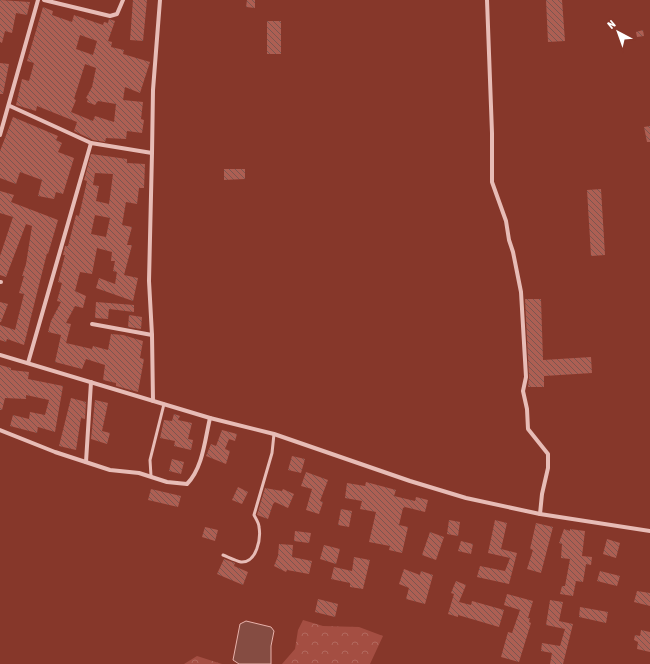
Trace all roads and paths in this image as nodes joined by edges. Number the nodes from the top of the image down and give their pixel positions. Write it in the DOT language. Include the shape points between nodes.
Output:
graph roads {
  1 [pos="38,0"];
  2 [pos="44,0"];
  3 [pos="123,0"];
  4 [pos="160,0"];
  5 [pos="486,0"];
  6 [pos="10,106"];
  7 [pos="0,135"];
  8 [pos="91,143"];
  9 [pos="152,153"];
  10 [pos="92,324"];
  11 [pos="152,335"];
  12 [pos="0,355"];
  13 [pos="28,363"];
  14 [pos="91,382"];
  15 [pos="153,401"];
  16 [pos="164,404"];
  17 [pos="210,418"];
  18 [pos="0,430"];
  19 [pos="274,434"];
  20 [pos="86,462"];
  21 [pos="151,476"];
  22 [pos="540,514"];
  23 [pos="650,531"];
  24 [pos="223,555"];
  1 -- 6 [label="street"];
  2 -- 3 [label="street" via="110,16 117,14"];
  4 -- 9 [label="street" via="153,90"];
  5 -- 22 [label="street" via="492,182 506,221 521,292 526,377 523,391 528,429 548,454"];
  6 -- 7 [label="street"];
  6 -- 8 [label="street"];
  8 -- 9 [label="street"];
  8 -- 13 [label="street"];
  9 -- 11 [label="street" via="149,281"];
  10 -- 11 [label="street"];
  11 -- 15 [label="street"];
  12 -- 13 [label="street"];
  13 -- 14 [label="street"];
  14 -- 15 [label="street"];
  14 -- 20 [label="street"];
  15 -- 16 [label="street"];
  16 -- 17 [label="street"];
  16 -- 21 [label="lane" via="150,460"];
  17 -- 19 [label="street"];
  17 -- 21 [label="street" via="198,466 194,477 187,484 167,482"];
  18 -- 20 [label="street"];
  19 -- 22 [label="street" via="466,498"];
  19 -- 24 [label="lane" via="272,453 254,516 260,525 255,553 249,560 241,562"];
  20 -- 21 [label="street" via="110,470"];
  22 -- 23 [label="street"];
}
